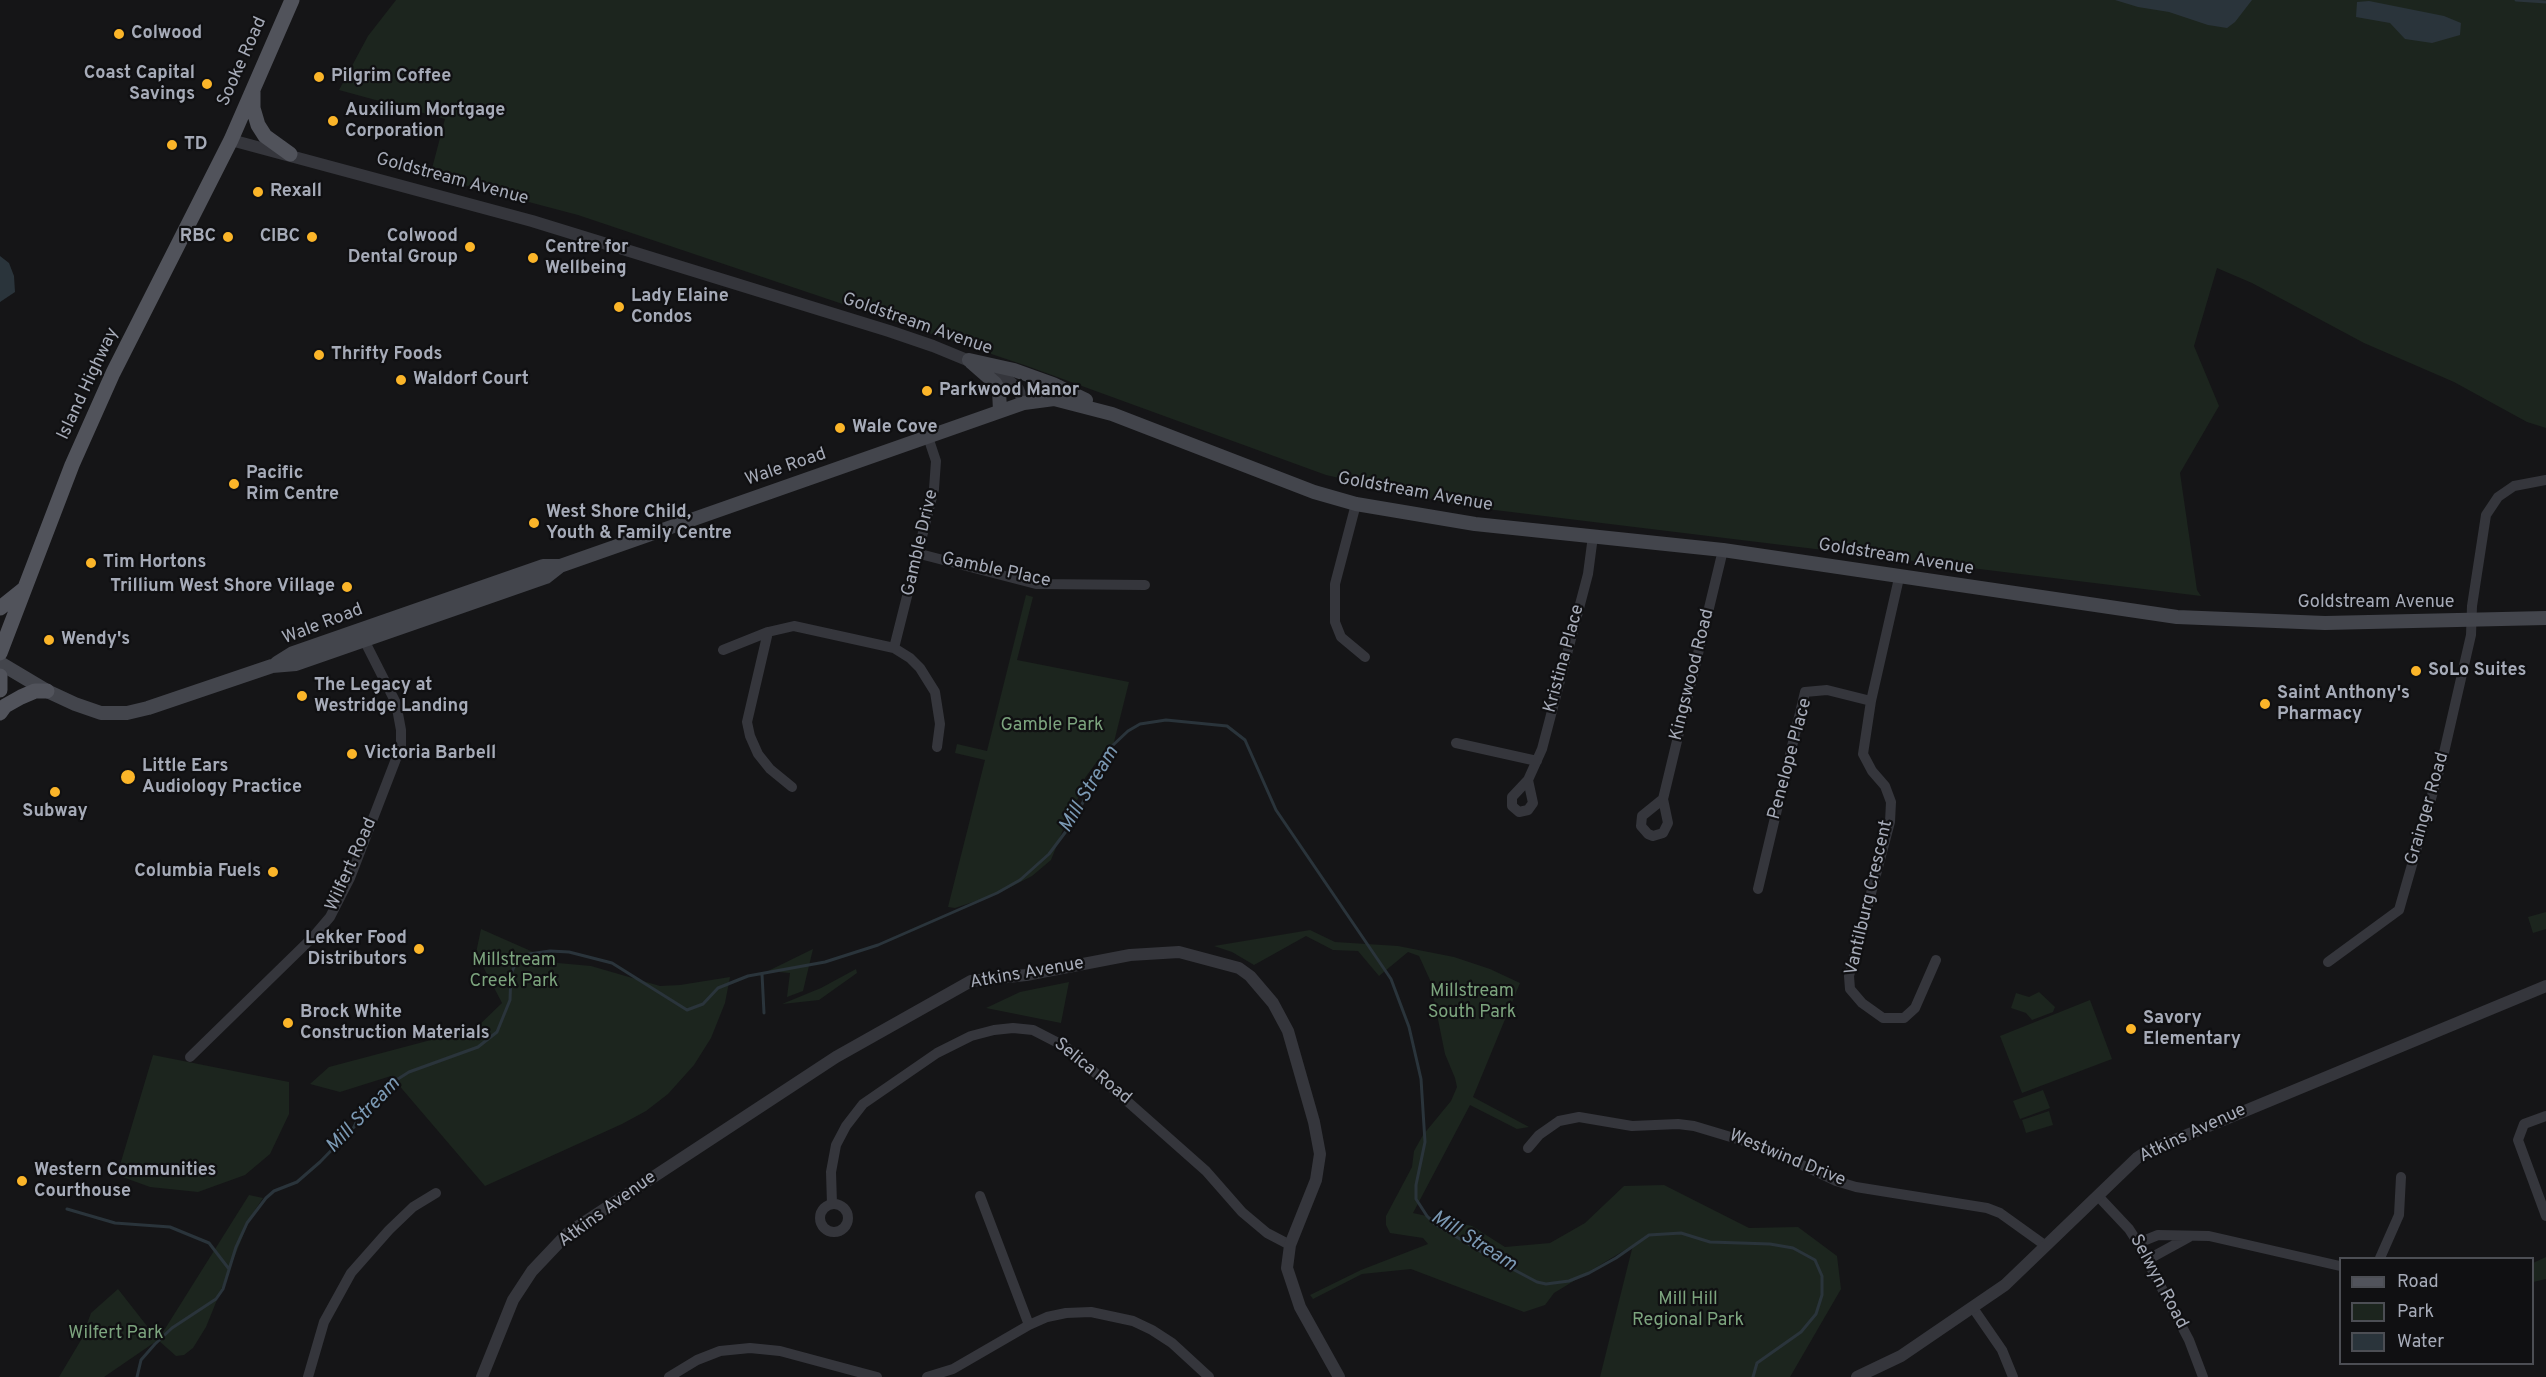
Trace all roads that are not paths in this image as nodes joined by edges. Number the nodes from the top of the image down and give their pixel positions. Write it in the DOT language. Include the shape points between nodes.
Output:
graph roads {
  1 [pos="291,0"];
  2 [pos="252,89"];
  3 [pos="231,140"];
  4 [pos="290,154"];
  5 [pos="969,360"];
  6 [pos="1023,403"];
  7 [pos="1000,411"];
  8 [pos="1112,414"];
  9 [pos="928,437"];
  10 [pos="2546,480"];
  11 [pos="1356,504"];
  12 [pos="1593,536"];
  13 [pos="1723,550"];
  14 [pos="920,554"];
  15 [pos="1899,578"];
  16 [pos="1145,585"];
  17 [pos="24,589"];
  18 [pos="0,608"];
  19 [pos="2546,618"];
  20 [pos="2471,621"];
  21 [pos="768,632"];
  22 [pos="362,635"];
  23 [pos="894,648"];
  24 [pos="723,650"];
  25 [pos="0,653"];
  26 [pos="1365,657"];
  27 [pos="0,663"];
  28 [pos="0,676"];
  29 [pos="0,690"];
  30 [pos="47,691"];
  31 [pos="1871,701"];
  32 [pos="0,713"];
  33 [pos="1456,743"];
  34 [pos="937,747"];
  35 [pos="1537,761"];
  36 [pos="1528,780"];
  37 [pos="792,787"];
  38 [pos="1663,799"];
  39 [pos="1758,889"];
  40 [pos="1936,960"];
  41 [pos="2328,962"];
  42 [pos="2546,986"];
  43 [pos="190,1056"];
  44 [pos="2546,1116"];
  45 [pos="1528,1148"];
  46 [pos="2401,1177"];
  47 [pos="436,1193"];
  48 [pos="980,1196"];
  49 [pos="2098,1196"];
  50 [pos="832,1204"];
  51 [pos="2546,1216"];
  52 [pos="2189,1237"];
  53 [pos="2138,1243"];
  54 [pos="1290,1245"];
  55 [pos="2046,1246"];
  56 [pos="2380,1257"];
  57 [pos="2147,1260"];
  58 [pos="2339,1266"];
  59 [pos="1973,1308"];
  60 [pos="1029,1325"];
  61 [pos="308,1377"];
  62 [pos="482,1377"];
  63 [pos="669,1377"];
  64 [pos="877,1377"];
  65 [pos="927,1377"];
  66 [pos="1209,1377"];
  67 [pos="1339,1377"];
  68 [pos="1857,1377"];
  69 [pos="2013,1377"];
  70 [pos="2203,1377"];
  1 -- 2 [label="main road, Sooke Road"];
  2 -- 3 [label="main road, Sooke Road"];
  2 -- 4 [label="main road" via="258,125 265,136"];
  3 -- 4 [label="street, Goldstream Avenue"];
  3 -- 17 [label="main road, Island Highway" via="113,373 67,476"];
  4 -- 5 [label="street, Goldstream Avenue" via="574,233"];
  5 -- 6 [label="street, Goldstream Avenue" via="1011,381"];
  5 -- 7 [label="main road" via="995,383"];
  5 -- 8 [label="main road" via="1053,384"];
  6 -- 7 [label="main road, Wale Road"];
  6 -- 8 [label="main road, Goldstream Avenue" via="1054,399"];
  7 -- 9 [label="main road, Wale Road"];
  8 -- 11 [label="main road, Goldstream Avenue" via="1264,474"];
  9 -- 14 [label="street, Gamble Drive" via="936,474"];
  9 -- 22 [label="main road, Wale Road" via="560,566 543,566 459,602"];
  10 -- 20 [label="street, Grainger Road" via="2514,486 2498,497 2487,515"];
  11 -- 12 [label="main road, Goldstream Avenue" via="1475,524"];
  11 -- 26 [label="street" via="1335,584 1335,622 1341,637"];
  12 -- 13 [label="main road, Goldstream Avenue"];
  12 -- 35 [label="street, Kristina Place" via="1585,585"];
  13 -- 15 [label="main road, Goldstream Avenue"];
  13 -- 38 [label="street, Kingswood Road"];
  14 -- 16 [label="street, Gamble Place" via="1036,584"];
  14 -- 23 [label="street, Gamble Drive"];
  15 -- 20 [label="main road, Goldstream Avenue" via="2185,617 2325,623"];
  15 -- 31 [label="street, Vantilburg Crescent"];
  17 -- 18 [label="main road"];
  17 -- 25 [label="main road, Island Highway"];
  19 -- 20 [label="main road, Goldstream Avenue"];
  20 -- 41 [label="street, Grainger Road" via="2443,757 2399,910"];
  21 -- 23 [label="street" via="806,627"];
  21 -- 24 [label="street"];
  21 -- 37 [label="street" via="747,722 758,754"];
  22 -- 30 [label="main road, Wale Road" via="293,653 272,666 127,713 101,713"];
  22 -- 43 [label="street, Wilfert Road" via="396,703 401,746 350,878 330,916 313,937"];
  23 -- 34 [label="street" via="920,668 935,692 940,724"];
  27 -- 30 [label="main road, Wale Road"];
  28 -- 29 [label="main road"];
  30 -- 32 [label="main road" via="21,697"];
  31 -- 39 [label="street, Penelope Place" via="1827,690 1805,692"];
  31 -- 40 [label="street, Vantilburg Crescent" via="1863,754 1891,802 1849,976 1850,989 1883,1018 1904,1018 1915,1008"];
  33 -- 35 [label="street"];
  35 -- 36 [label="street, Kristina Place"];
  42 -- 49 [label="street, Atkins Avenue" via="2146,1152"];
  44 -- 51 [label="street" via="2524,1124 2518,1140"];
  45 -- 55 [label="street, Westwind Drive" via="1559,1121 1579,1117 1632,1126 1694,1126 1764,1148 1856,1187 1987,1208"];
  46 -- 56 [label="street" via="2399,1215"];
  47 -- 61 [label="street" via="413,1207 351,1273 324,1322"];
  48 -- 60 [label="street"];
  49 -- 53 [label="street, Selwyn Road"];
  49 -- 55 [label="street, Atkins Avenue"];
  50 -- 54 [label="street, Selica Road" via="831,1172 836,1146 863,1104 937,1053 971,1036 1013,1028 1033,1030 1066,1047 1206,1171 1242,1212 1267,1233"];
  52 -- 53 [label="street" via="2158,1235"];
  52 -- 57 [label="street"];
  52 -- 58 [label="street" via="2224,1238"];
  53 -- 57 [label="street, Selwyn Road"];
  54 -- 62 [label="street, Atkins Avenue" via="1314,1186 1320,1154 1288,1031 1274,1002 1250,976 1239,968 1198,956 1155,952 981,979 961,986 836,1057 568,1233 532,1270 513,1300"];
  54 -- 67 [label="street, Atkins Avenue" via="1287,1268 1293,1291"];
  55 -- 59 [label="street, Atkins Avenue" via="2005,1285"];
  57 -- 70 [label="street, Selwyn Road" via="2189,1340"];
  59 -- 68 [label="street, Atkins Avenue" via="1901,1356"];
  59 -- 69 [label="street" via="2002,1350"];
  60 -- 65 [label="street" via="953,1369"];
  60 -- 66 [label="street" via="1066,1313 1111,1314 1133,1321 1172,1343"];
  63 -- 64 [label="street" via="720,1351 750,1347 780,1351"];
}
